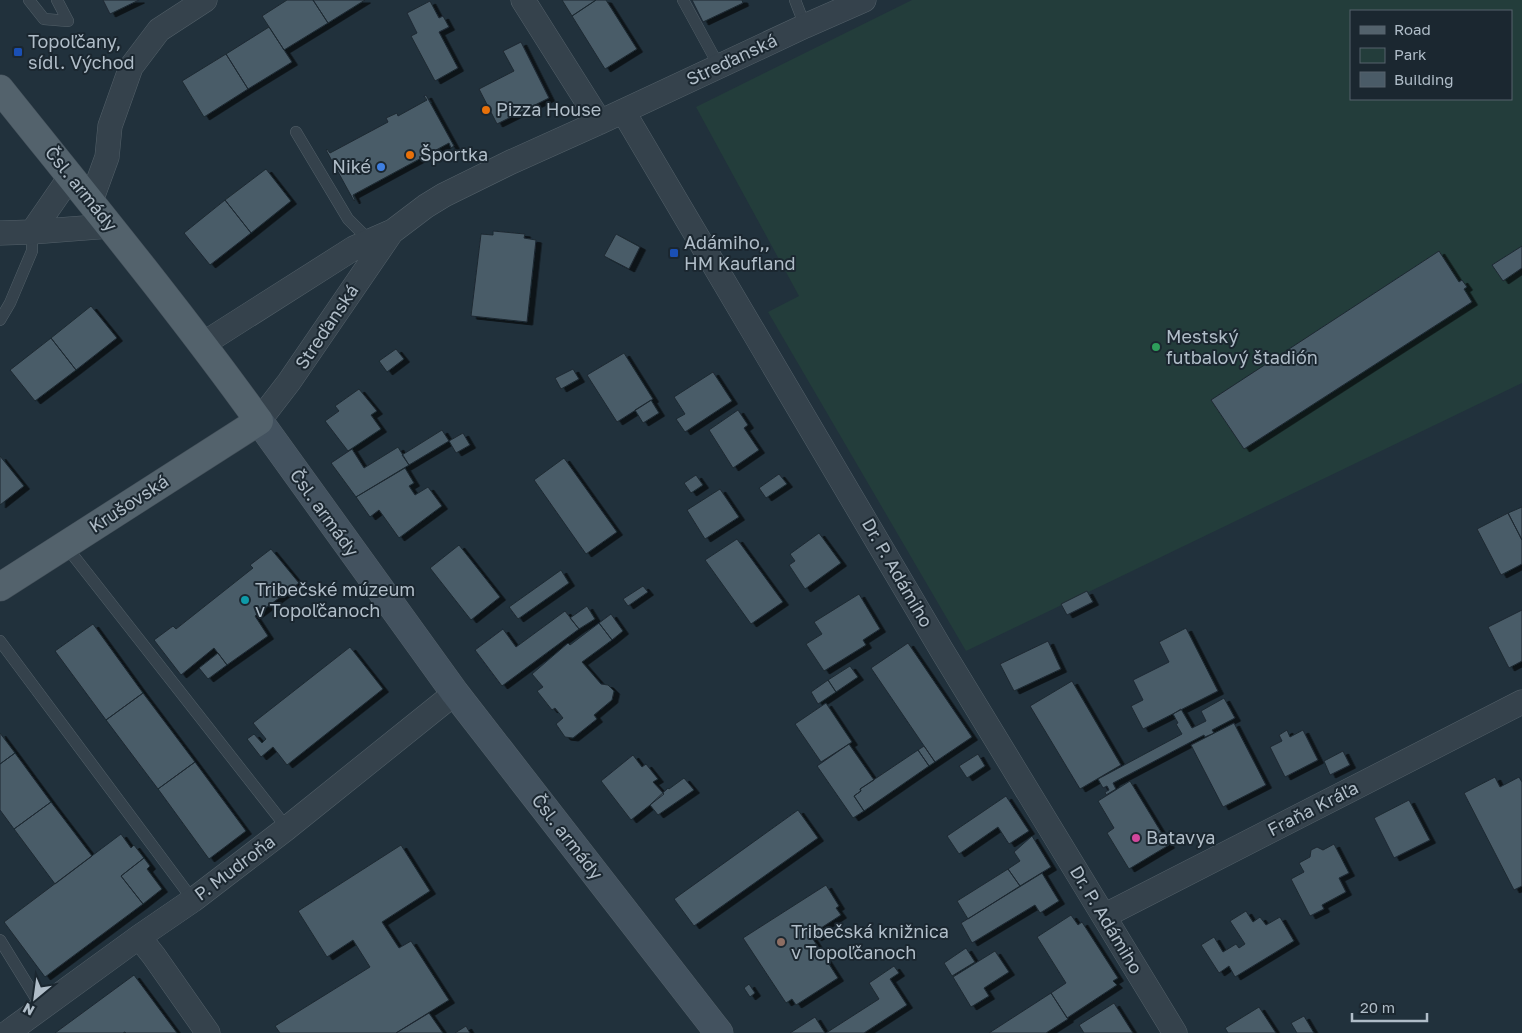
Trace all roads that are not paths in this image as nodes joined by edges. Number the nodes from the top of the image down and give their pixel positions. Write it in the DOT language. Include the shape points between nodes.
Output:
graph roads {
  1 [pos="29,0"];
  2 [pos="57,0"];
  3 [pos="205,0"];
  4 [pos="523,0"];
  5 [pos="683,0"];
  6 [pos="795,0"];
  7 [pos="864,0"];
  8 [pos="806,26"];
  9 [pos="719,66"];
  10 [pos="0,89"];
  11 [pos="623,111"];
  12 [pos="600,122"];
  13 [pos="296,132"];
  14 [pos="70,177"];
  15 [pos="91,201"];
  16 [pos="110,226"];
  17 [pos="393,231"];
  18 [pos="32,232"];
  19 [pos="0,233"];
  20 [pos="370,242"];
  21 [pos="0,320"];
  22 [pos="203,344"];
  23 [pos="259,421"];
  24 [pos="66,545"];
  25 [pos="0,587"];
  26 [pos="0,641"];
  27 [pos="454,693"];
  28 [pos="1522,702"];
  29 [pos="287,828"];
  30 [pos="193,900"];
  31 [pos="1104,916"];
  32 [pos="139,937"];
  33 [pos="0,940"];
  34 [pos="42,1008"];
  35 [pos="7,1033"];
  36 [pos="208,1033"];
  37 [pos="720,1033"];
  38 [pos="1175,1033"];
  1 -- 2 [label="lane" via="44,18 68,21"];
  3 -- 15 [label="street" via="159,30 132,67 110,126 107,157"];
  4 -- 12 [label="street"];
  5 -- 9 [label="lane"];
  6 -- 8 [label="lane"];
  7 -- 8 [label="street, Streďanská"];
  8 -- 9 [label="street, Streďanská"];
  9 -- 11 [label="street, Streďanská"];
  10 -- 14 [label="main road, Čsl. armády"];
  11 -- 12 [label="street, Streďanská"];
  11 -- 31 [label="street, Dr. P. Adámiho" via="941,649"];
  12 -- 17 [label="street, Streďanská" via="444,194"];
  13 -- 20 [label="lane" via="348,219"];
  14 -- 15 [label="main road, Čsl. armády"];
  14 -- 18 [label="street"];
  15 -- 16 [label="main road, Čsl. armády"];
  16 -- 18 [label="street"];
  16 -- 22 [label="main road, Čsl. armády"];
  17 -- 20 [label="street, Streďanská"];
  17 -- 23 [label="street, Streďanská"];
  18 -- 19 [label="street"];
  18 -- 21 [label="lane" via="32,251"];
  20 -- 22 [label="street, Streďanská" via="354,248"];
  22 -- 23 [label="main road, Čsl. armády"];
  23 -- 24 [label="main road, Krušovská"];
  23 -- 27 [label="main road, Čsl. armády"];
  24 -- 25 [label="main road, Krušovská"];
  24 -- 29 [label="lane"];
  26 -- 30 [label="lane"];
  27 -- 29 [label="street, P. Mudroňa"];
  27 -- 37 [label="main road, Čsl. armády"];
  28 -- 31 [label="street, Fraňa Kráľa"];
  29 -- 30 [label="street, P. Mudroňa"];
  30 -- 32 [label="street, P. Mudroňa"];
  31 -- 38 [label="street, Dr. P. Adámiho"];
  32 -- 34 [label="street, P. Mudroňa"];
  32 -- 36 [label="street"];
  33 -- 34 [label="lane"];
  34 -- 35 [label="street, P. Mudroňa"];
}
